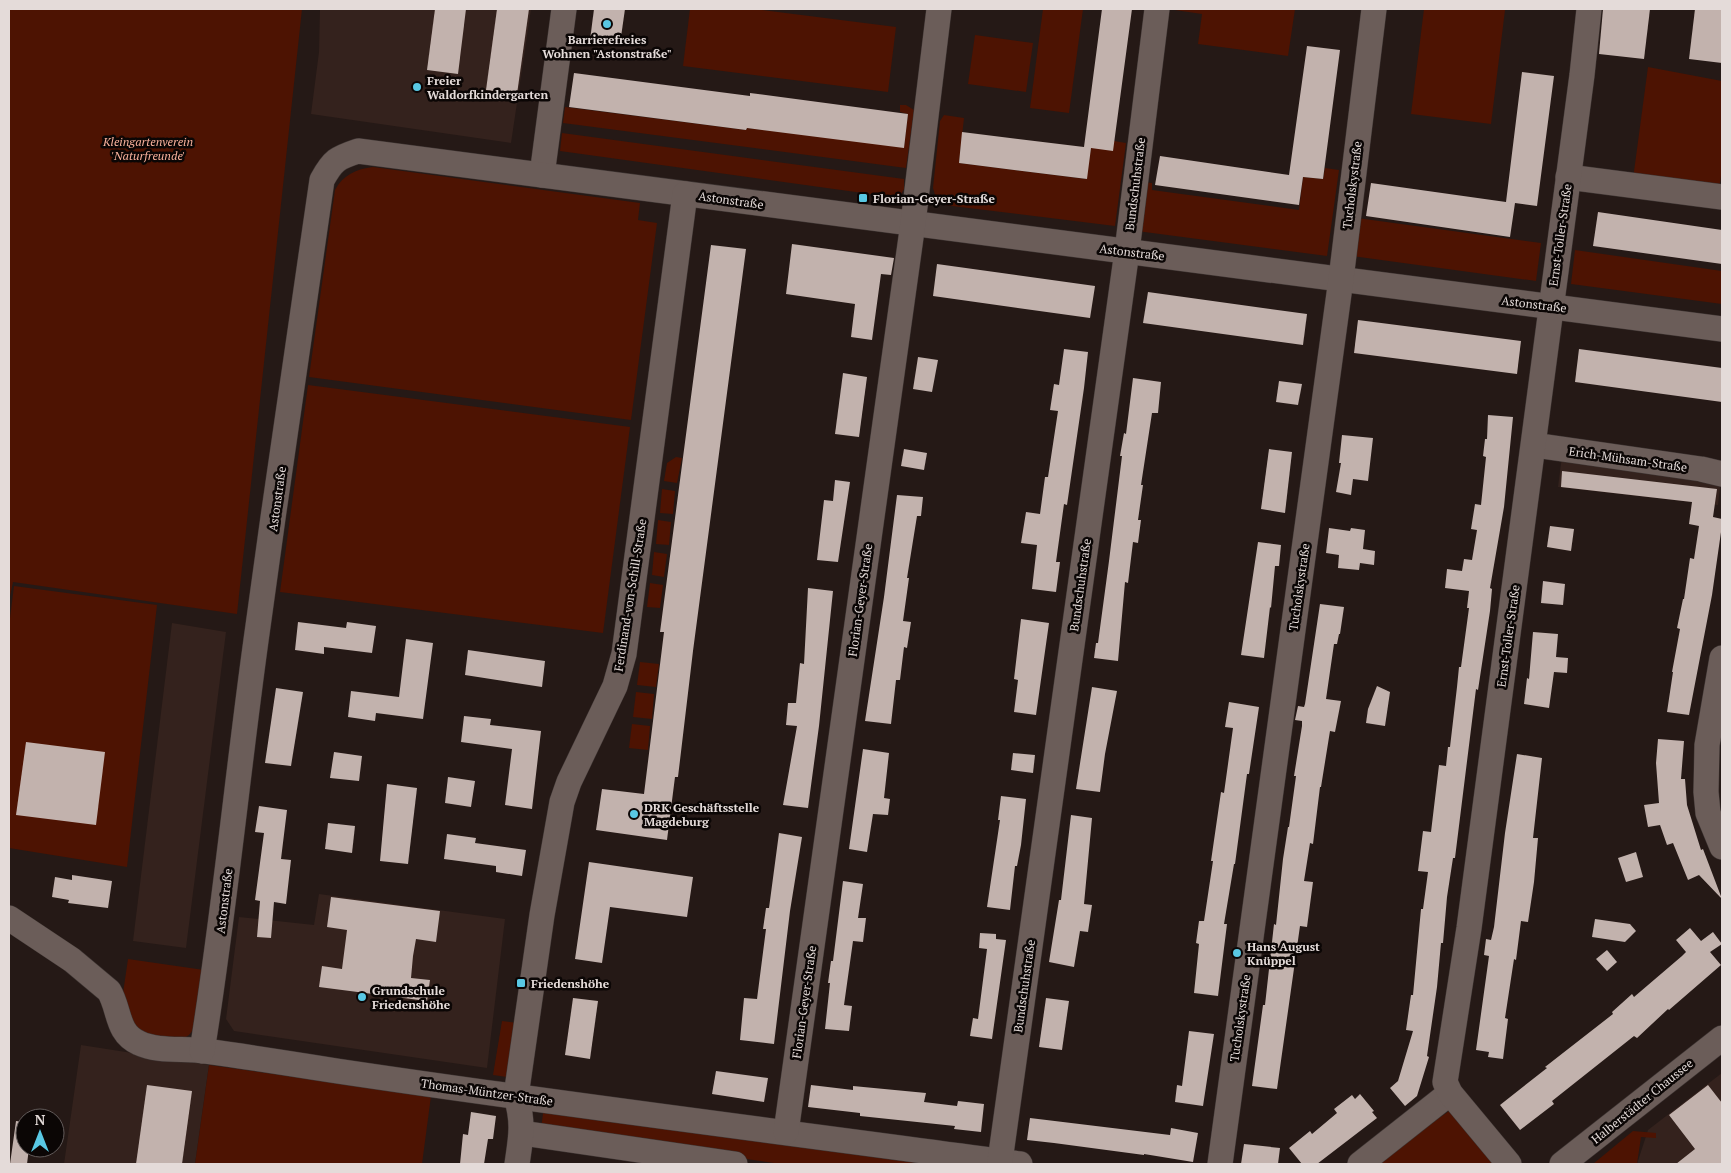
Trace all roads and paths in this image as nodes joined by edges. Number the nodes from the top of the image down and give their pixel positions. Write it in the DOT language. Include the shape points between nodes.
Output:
graph roads {
  1 [pos="564,9"];
  2 [pos="939,9"];
  3 [pos="1157,9"];
  4 [pos="1374,9"];
  5 [pos="1589,9"];
  6 [pos="542,175"];
  7 [pos="1568,177"];
  8 [pos="685,194"];
  9 [pos="1722,197"];
  10 [pos="913,224"];
  11 [pos="1127,251"];
  12 [pos="1341,279"];
  13 [pos="1550,306"];
  14 [pos="1722,329"];
  15 [pos="1534,445"];
  16 [pos="1722,474"];
  17 [pos="1722,658"];
  18 [pos="1722,846"];
  19 [pos="9,918"];
  20 [pos="1722,1038"];
  21 [pos="202,1051"];
  22 [pos="1450,1093"];
  23 [pos="516,1096"];
  24 [pos="786,1132"];
  25 [pos="522,1133"];
  26 [pos="1010,1163"];
  27 [pos="517,1164"];
  28 [pos="735,1164"];
  29 [pos="1220,1164"];
  30 [pos="1360,1164"];
  31 [pos="1509,1164"];
  32 [pos="1562,1164"];
  1 -- 6 [label="street"];
  2 -- 10 [label="street, Florian-Geyer-Straße"];
  3 -- 11 [label="street, Bundschuhstraße"];
  4 -- 12 [label="street, Tucholskystraße"];
  5 -- 7 [label="street, Ernst-Toller-Straße"];
  6 -- 8 [label="street, Astonstraße"];
  6 -- 21 [label="street, Astonstraße" via="358,151 342,156 330,165 322,180 258,626"];
  7 -- 9 [label="street, Ernst-Toller-Straße"];
  7 -- 13 [label="street, Ernst-Toller-Straße"];
  8 -- 10 [label="street, Astonstraße"];
  8 -- 23 [label="street, Ferdinand-von-Schill-Straße" via="624,654 615,686 562,802"];
  10 -- 11 [label="street, Astonstraße"];
  10 -- 24 [label="street, Florian-Geyer-Straße"];
  11 -- 12 [label="street, Astonstraße"];
  11 -- 26 [label="street, Bundschuhstraße"];
  12 -- 13 [label="street, Astonstraße"];
  12 -- 29 [label="street, Tucholskystraße"];
  13 -- 14 [label="street, Astonstraße"];
  13 -- 15 [label="street, Ernst-Toller-Straße"];
  15 -- 16 [label="street, Erich-Mühsam-Straße"];
  15 -- 22 [label="street, Ernst-Toller-Straße" via="1469,928 1446,1068 1445,1082"];
  17 -- 18 [label="street" via="1707,745 1706,792 1708,813"];
  19 -- 21 [label="street, Thomas-Müntzer-Straße" via="72,960 109,991 121,1025 133,1040 149,1046"];
  20 -- 32 [label="street, Halberstädter Chaussee"];
  21 -- 23 [label="street, Thomas-Müntzer-Straße"];
  22 -- 30 [label="street"];
  22 -- 31 [label="street"];
  23 -- 24 [label="street, Thomas-Müntzer-Straße"];
  23 -- 25 [label="street, Ferdinand-von-Schill-Straße" via="522,1114"];
  24 -- 26 [label="street, Thomas-Müntzer-Straße"];
  25 -- 27 [label="street, Ferdinand-von-Schill-Straße"];
  25 -- 28 [label="street"];
}
